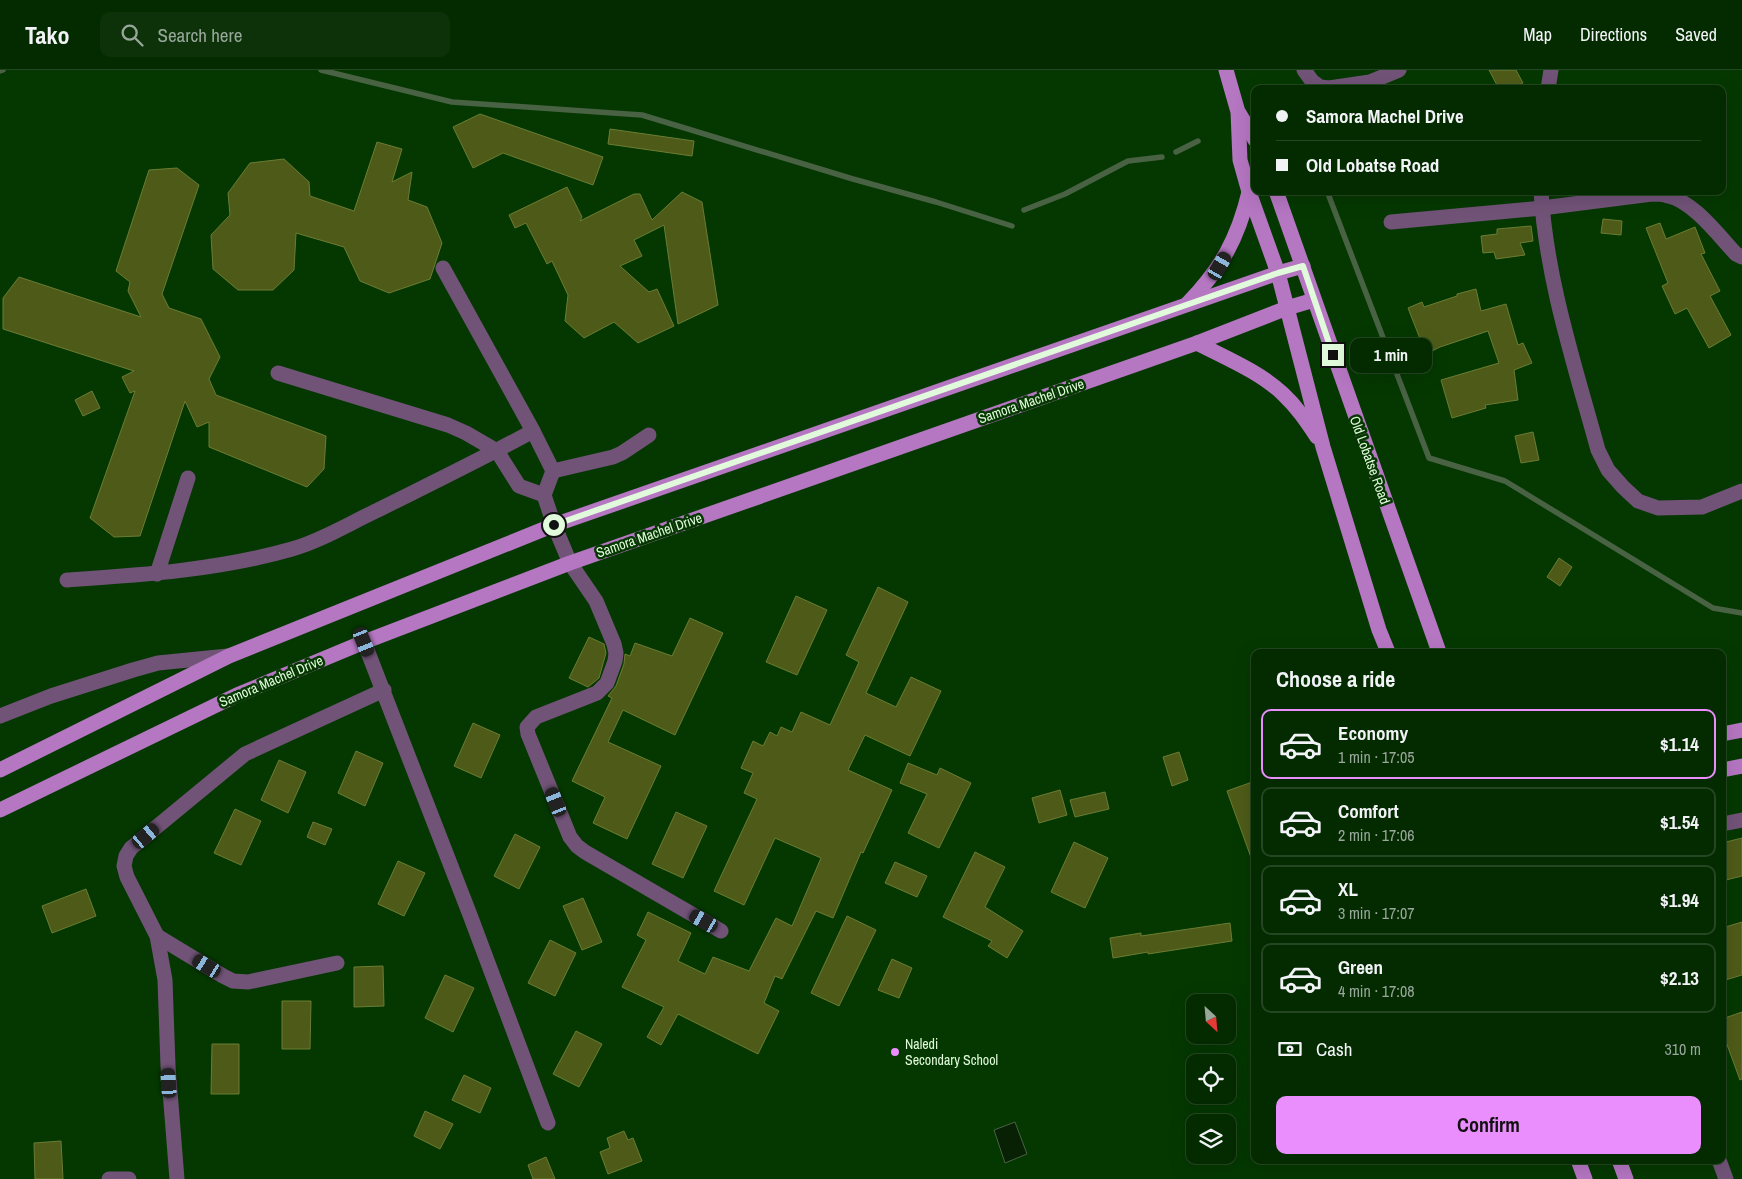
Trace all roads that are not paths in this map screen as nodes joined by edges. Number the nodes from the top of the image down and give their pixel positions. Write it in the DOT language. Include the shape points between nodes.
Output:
graph roads {
  1 [pos="1226,70"];
  2 [pos="1304,70"];
  3 [pos="1399,70"];
  4 [pos="1551,70"];
  5 [pos="1317,85"];
  6 [pos="1350,85"];
  7 [pos="1549,85"];
  8 [pos="1238,112"];
  9 [pos="1251,133"];
  10 [pos="1249,192"];
  11 [pos="1277,195"];
  12 [pos="1541,195"];
  13 [pos="1636,195"];
  14 [pos="1660,195"];
  15 [pos="1542,208"];
  16 [pos="1391,222"];
  17 [pos="1742,257"];
  18 [pos="1303,266"];
  19 [pos="443,268"];
  20 [pos="1278,273"];
  21 [pos="1314,300"];
  22 [pos="1185,306"];
  23 [pos="1287,308"];
  24 [pos="1197,343"];
  25 [pos="278,373"];
  26 [pos="533,431"];
  27 [pos="649,435"];
  28 [pos="1323,447"];
  29 [pos="497,451"];
  30 [pos="552,471"];
  31 [pos="188,478"];
  32 [pos="1742,491"];
  33 [pos="544,495"];
  34 [pos="554,525"];
  35 [pos="570,563"];
  36 [pos="158,574"];
  37 [pos="67,580"];
  38 [pos="364,642"];
  39 [pos="1387,649"];
  40 [pos="1438,649"];
  41 [pos="229,656"];
  42 [pos="384,690"];
  43 [pos="0,716"];
  44 [pos="1742,730"];
  45 [pos="1726,733"];
  46 [pos="1742,766"];
  47 [pos="1726,769"];
  48 [pos="0,770"];
  49 [pos="0,810"];
  50 [pos="1742,820"];
  51 [pos="1726,823"];
  52 [pos="721,931"];
  53 [pos="157,936"];
  54 [pos="338,963"];
  55 [pos="548,1123"];
  56 [pos="1579,1164"];
  57 [pos="1620,1164"];
  58 [pos="1721,1164"];
  59 [pos="109,1179"];
  60 [pos="129,1179"];
  61 [pos="177,1179"];
  62 [pos="1585,1179"];
  63 [pos="1626,1179"];
  64 [pos="1726,1179"];
  1 -- 8 [label="main road"];
  2 -- 5 [label="street"];
  3 -- 6 [label="street" via="1370,82"];
  4 -- 7 [label="street"];
  8 -- 9 [label="main road"];
  8 -- 10 [label="main road" via="1240,160"];
  10 -- 20 [label="main road"];
  10 -- 22 [label="main road" via="1233,243 1204,287"];
  11 -- 18 [label="main road, Old Lobatse Road"];
  12 -- 15 [label="street"];
  13 -- 15 [label="street"];
  14 -- 17 [label="street" via="1682,201 1694,210"];
  15 -- 16 [label="street"];
  15 -- 32 [label="street" via="1554,284 1598,450 1608,470 1638,501 1658,508 1702,507"];
  18 -- 20 [label="main road"];
  18 -- 21 [label="main road, Old Lobatse Road"];
  19 -- 26 [label="street"];
  20 -- 22 [label="main road"];
  20 -- 23 [label="main road"];
  21 -- 23 [label="main road, Samora Machel Drive"];
  21 -- 40 [label="main road, Old Lobatse Road"];
  22 -- 34 [label="main road"];
  23 -- 24 [label="main road, Samora Machel Drive"];
  23 -- 28 [label="main road"];
  24 -- 28 [label="main road" via="1262,378 1282,394 1301,414"];
  24 -- 35 [label="main road, Samora Machel Drive"];
  25 -- 29 [label="street" via="448,424"];
  26 -- 29 [label="street"];
  26 -- 30 [label="street"];
  27 -- 30 [label="street" via="613,457"];
  28 -- 39 [label="main road"];
  29 -- 33 [label="street" via="519,486"];
  29 -- 36 [label="street" via="294,549"];
  30 -- 33 [label="street"];
  31 -- 36 [label="street"];
  33 -- 34 [label="street"];
  34 -- 35 [label="street"];
  34 -- 41 [label="main road"];
  35 -- 38 [label="main road, Samora Machel Drive"];
  35 -- 52 [label="street" via="596,601 616,653 607,683 597,693 536,718 527,727 566,828 577,846 585,852"];
  36 -- 37 [label="street"];
  38 -- 42 [label="street"];
  38 -- 49 [label="main road, Samora Machel Drive" via="237,695"];
  41 -- 43 [label="street" via="141,667"];
  41 -- 48 [label="main road"];
  42 -- 53 [label="street" via="245,754 131,848 124,866 127,877"];
  42 -- 55 [label="street"];
  44 -- 45 [label="main road"];
  46 -- 47 [label="main road"];
  50 -- 51 [label="street"];
  53 -- 54 [label="street" via="233,980 248,982"];
  53 -- 61 [label="street" via="166,988"];
  56 -- 62 [label="main road"];
  57 -- 63 [label="main road"];
  58 -- 64 [label="street"];
  59 -- 60 [label="street"];
}
